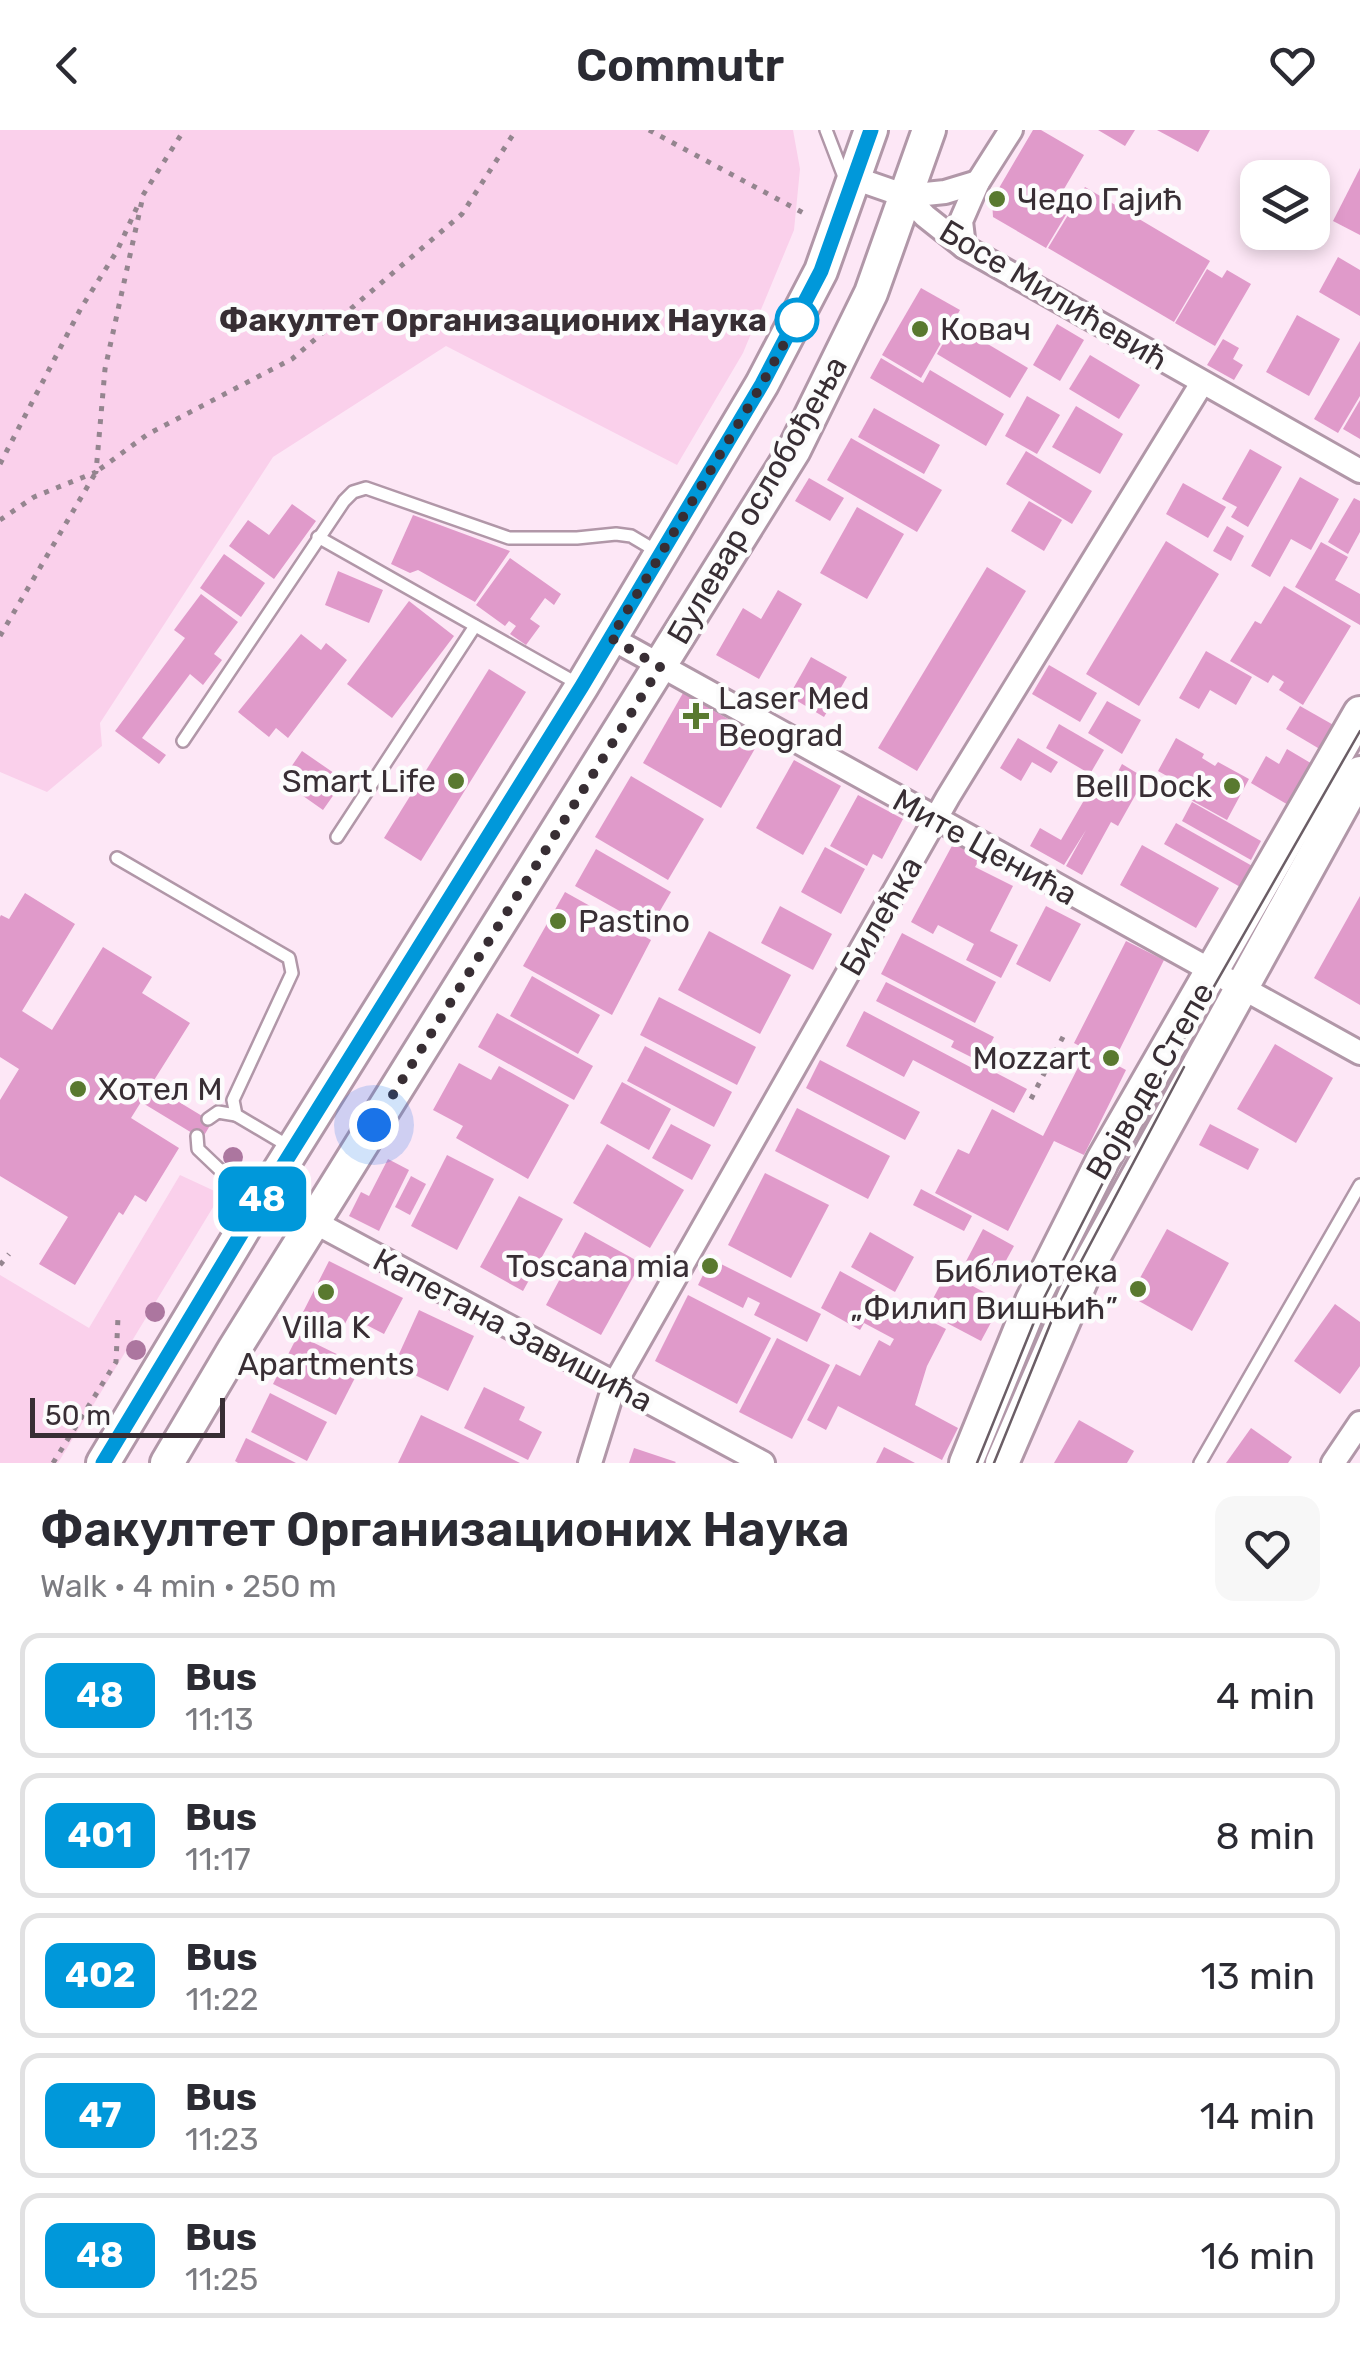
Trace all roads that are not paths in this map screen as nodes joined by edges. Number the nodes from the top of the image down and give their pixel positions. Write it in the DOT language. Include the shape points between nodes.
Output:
graph roads {
  1 [pos="826,130"];
  2 [pos="871,130"];
  3 [pos="929,130"];
  4 [pos="1012,130"];
  5 [pos="978,182"];
  6 [pos="852,184"];
  7 [pos="906,196"];
  8 [pos="964,247"];
  9 [pos="1202,383"];
  10 [pos="1360,472"];
  11 [pos="318,537"];
  12 [pos="662,554"];
  13 [pos="475,626"];
  14 [pos="611,638"];
  15 [pos="660,667"];
  16 [pos="582,686"];
  17 [pos="1360,713"];
  18 [pos="183,741"];
  19 [pos="1360,773"];
  20 [pos="935,820"];
  21 [pos="337,837"];
  22 [pos="117,858"];
  23 [pos="1227,978"];
  24 [pos="1360,1053"];
  25 [pos="236,1115"];
  26 [pos="208,1119"];
  27 [pos="197,1136"];
  28 [pos="294,1149"];
  29 [pos="1360,1185"];
  30 [pos="264,1196"];
  31 [pos="312,1223"];
  32 [pos="615,1382"];
  33 [pos="1360,1423"];
  34 [pos="103,1463"];
  35 [pos="167,1463"];
  36 [pos="590,1463"];
  37 [pos="763,1463"];
  38 [pos="966,1463"];
  39 [pos="1002,1463"];
  40 [pos="1200,1463"];
  41 [pos="1333,1463"];
  1 -- 6 [label="lane"];
  2 -- 6 [label="main road, Булевар ослобођења"];
  3 -- 7 [label="main road, Булевар ослобођења"];
  4 -- 5 [label="street"];
  5 -- 7 [label="street"];
  5 -- 8 [label="street" via="961,220"];
  6 -- 7 [label="street, Босе Милићевић"];
  6 -- 12 [label="main road, Булевар ослобођења" via="800,315"];
  7 -- 8 [label="street, Босе Милићевић"];
  7 -- 15 [label="main road, Булевар ослобођења" via="863,310 794,450"];
  8 -- 9 [label="street, Босе Милићевић"];
  9 -- 10 [label="street, Босе Милићевић"];
  9 -- 20 [label="street, Билећка"];
  11 -- 12 [label="lane" via="352,492 366,488 509,538 616,534"];
  11 -- 13 [label="lane"];
  11 -- 18 [label="lane"];
  12 -- 14 [label="main road, Булевар ослобођења"];
  13 -- 16 [label="lane"];
  13 -- 21 [label="lane"];
  14 -- 15 [label="street, Мите Ценића"];
  14 -- 16 [label="main road, Булевар ослобођења"];
  15 -- 20 [label="street, Мите Ценића"];
  15 -- 31 [label="main road, Булевар ослобођења"];
  16 -- 28 [label="main road, Булевар ослобођења"];
  17 -- 23 [label="main road, Војводе Степе"];
  19 -- 23 [label="main road, Војводе Степе"];
  20 -- 23 [label="street, Мите Ценића"];
  20 -- 32 [label="street, Билећка"];
  22 -- 25 [label="lane" via="289,958 292,973 233,1100"];
  23 -- 24 [label="street, Мите Ценића"];
  23 -- 38 [label="main road, Војводе Степе" via="1103,1160 1032,1301"];
  23 -- 39 [label="main road, Војводе Степе" via="1084,1274"];
  25 -- 26 [label="lane" via="218,1112"];
  25 -- 28 [label="lane"];
  27 -- 30 [label="lane" via="201,1154"];
  28 -- 30 [label="main road, Булевар ослобођења"];
  29 -- 40 [label="lane"];
  30 -- 31 [label="street, Капетана Завишића"];
  30 -- 34 [label="main road, Булевар ослобођења"];
  31 -- 32 [label="street, Капетана Завишића"];
  31 -- 35 [label="main road, Булевар ослобођења"];
  32 -- 36 [label="street, Билећка"];
  32 -- 37 [label="street, Капетана Завишића"];
  33 -- 41 [label="street"];
}
